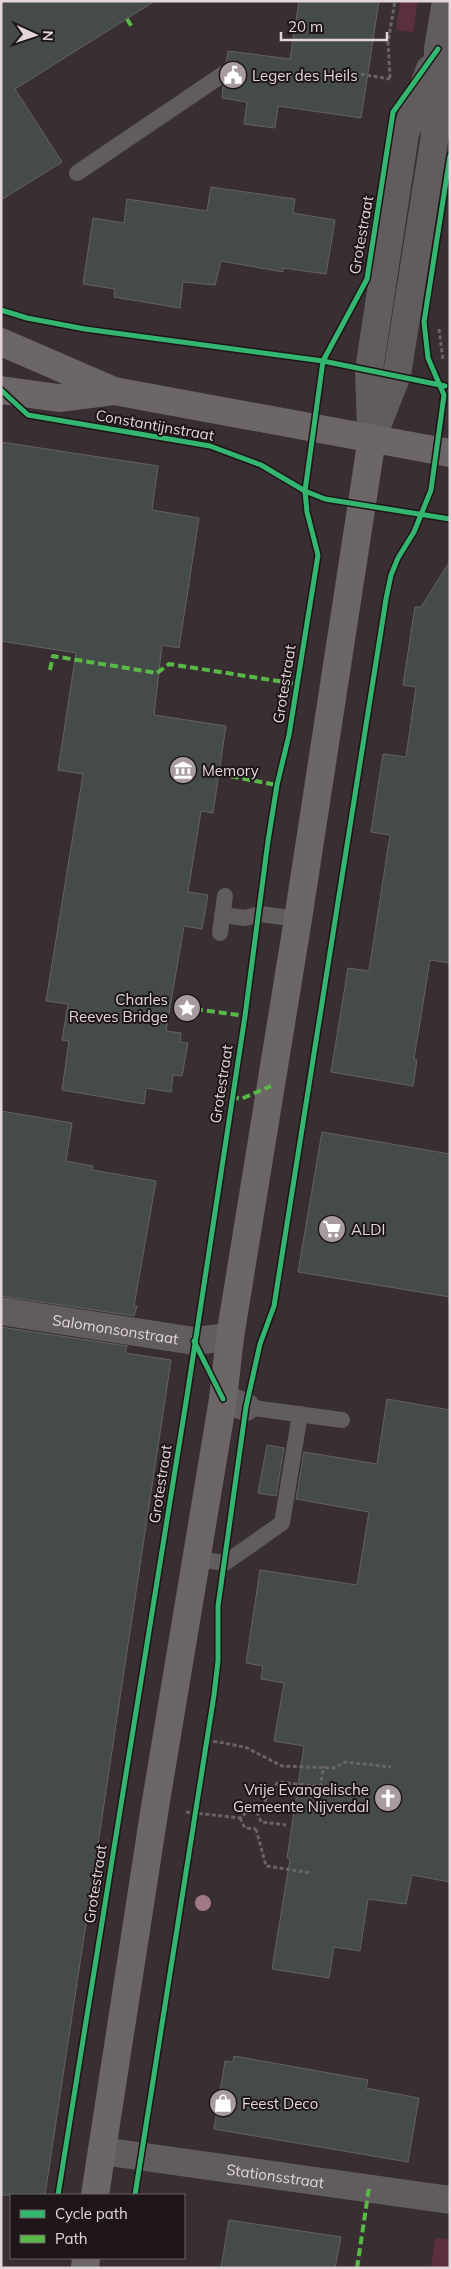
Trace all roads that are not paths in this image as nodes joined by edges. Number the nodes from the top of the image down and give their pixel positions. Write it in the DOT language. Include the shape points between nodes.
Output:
graph roads {
  1 [pos="446,1"];
  2 [pos="444,50"];
  3 [pos="225,73"];
  4 [pos="77,173"];
  5 [pos="1,342"];
  6 [pos="1,390"];
  7 [pos="114,391"];
  8 [pos="372,438"];
  9 [pos="450,453"];
  10 [pos="225,896"];
  11 [pos="222,915"];
  12 [pos="298,919"];
  13 [pos="220,933"];
  14 [pos="1,1311"];
  15 [pos="230,1337"];
  16 [pos="234,1403"];
  17 [pos="300,1414"];
  18 [pos="342,1420"];
  19 [pos="196,1559"];
  20 [pos="102,2152"];
  21 [pos="95,2194"];
  22 [pos="450,2200"];
  1 -- 2 [label="street"];
  2 -- 8 [label="street" via="435,136 397,375"];
  3 -- 4 [label="lane"];
  5 -- 7 [label="street, Constantijnstraat"];
  6 -- 7 [label="street, Constantijnstraat" via="59,398"];
  7 -- 8 [label="street, Constantijnstraat"];
  8 -- 9 [label="street, Constantijnstraat"];
  8 -- 12 [label="street"];
  10 -- 11 [label="lane"];
  11 -- 12 [label="lane" via="245,918 260,914"];
  11 -- 13 [label="lane"];
  12 -- 15 [label="street"];
  14 -- 15 [label="street, Salomonsonstraat" via="194,1341"];
  15 -- 16 [label="street"];
  16 -- 17 [label="lane"];
  16 -- 19 [label="street"];
  17 -- 18 [label="lane"];
  17 -- 19 [label="lane" via="282,1524 225,1563"];
  19 -- 20 [label="street"];
  20 -- 21 [label="street"];
  20 -- 22 [label="street, Stationsstraat"];
}
